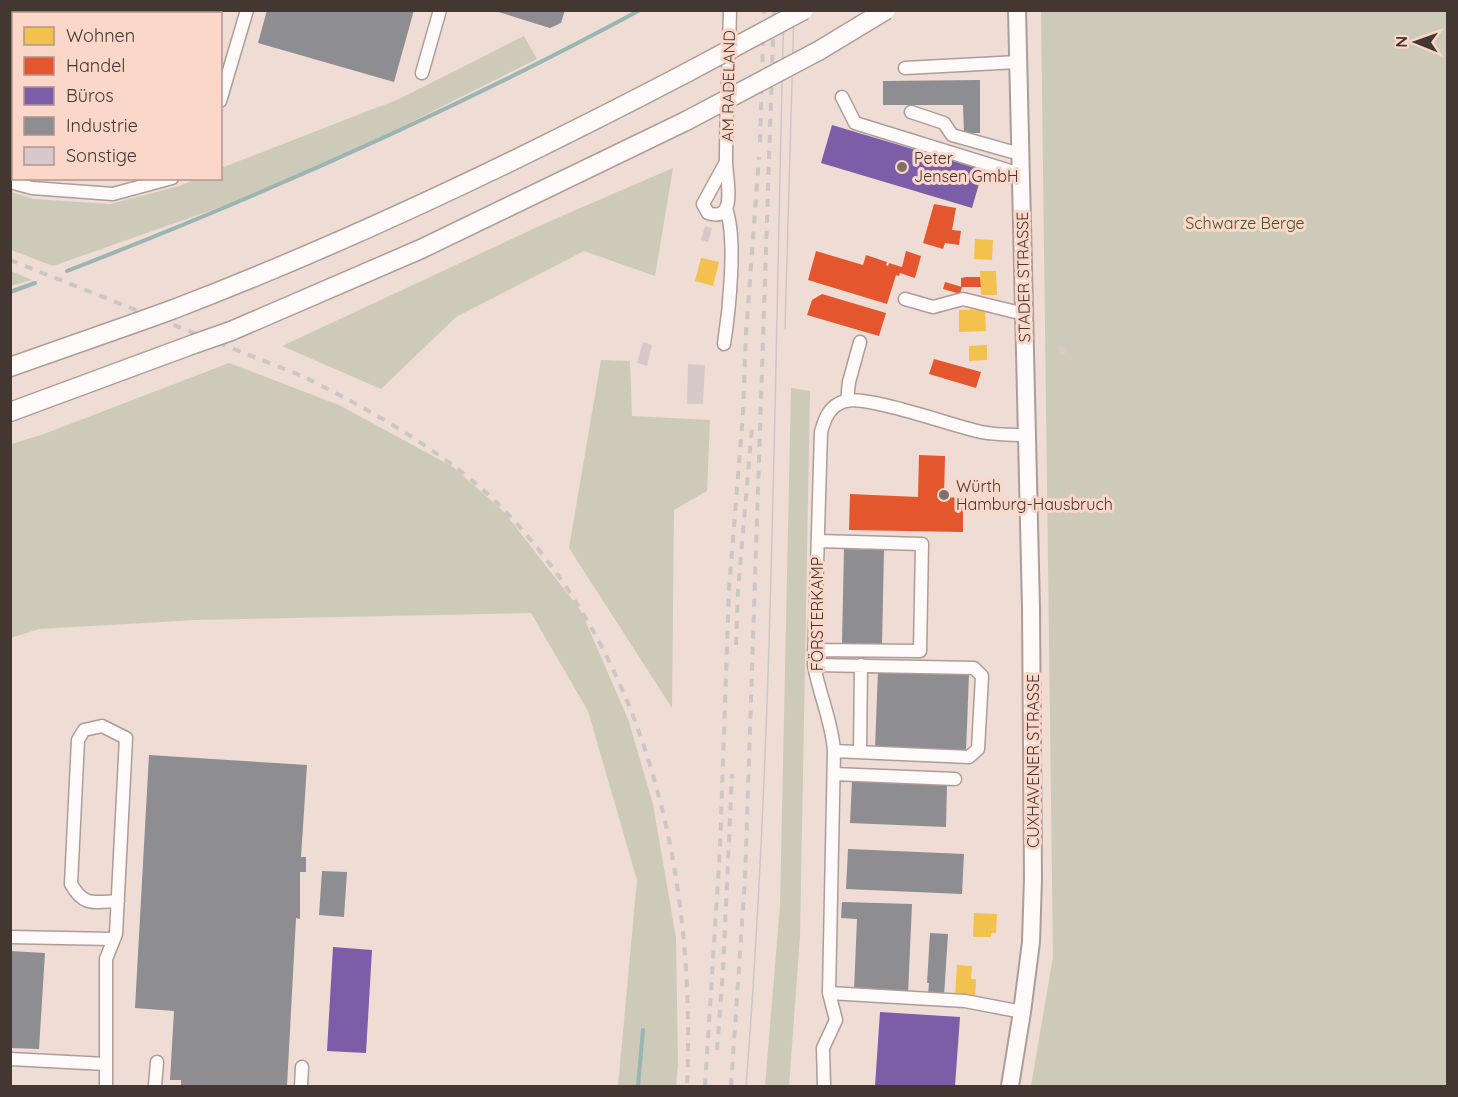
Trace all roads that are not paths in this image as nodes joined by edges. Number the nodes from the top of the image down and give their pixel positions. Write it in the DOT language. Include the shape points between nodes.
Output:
graph roads {
  1 [pos="247,10"];
  2 [pos="440,10"];
  3 [pos="730,10"];
  4 [pos="804,10"];
  5 [pos="886,10"];
  6 [pos="1017,10"];
  7 [pos="1018,62"];
  8 [pos="905,68"];
  9 [pos="422,73"];
  10 [pos="222,95"];
  11 [pos="842,97"];
  12 [pos="911,112"];
  13 [pos="1020,154"];
  14 [pos="726,162"];
  15 [pos="1020,174"];
  16 [pos="165,180"];
  17 [pos="10,182"];
  18 [pos="726,209"];
  19 [pos="904,299"];
  20 [pos="1024,314"];
  21 [pos="860,342"];
  22 [pos="724,344"];
  23 [pos="10,368"];
  24 [pos="847,401"];
  25 [pos="10,412"];
  26 [pos="1027,435"];
  27 [pos="818,542"];
  28 [pos="814,650"];
  29 [pos="814,664"];
  30 [pos="861,666"];
  31 [pos="834,751"];
  32 [pos="860,752"];
  33 [pos="834,774"];
  34 [pos="955,779"];
  35 [pos="118,902"];
  36 [pos="10,937"];
  37 [pos="113,939"];
  38 [pos="829,993"];
  39 [pos="1023,1012"];
  40 [pos="10,1059"];
  41 [pos="157,1062"];
  42 [pos="106,1064"];
  43 [pos="302,1067"];
  44 [pos="106,1086"];
  45 [pos="155,1086"];
  46 [pos="302,1086"];
  47 [pos="824,1086"];
  48 [pos="1010,1086"];
  1 -- 10 [label="street"];
  2 -- 9 [label="street"];
  3 -- 14 [label="street, AM RADELAND"];
  4 -- 23 [label="highway, bridge" via="544,144 346,237 221,291"];
  5 -- 25 [label="highway, bridge" via="686,121 421,249 231,331"];
  6 -- 7 [label="main road, STADER STRASSE"];
  7 -- 8 [label="street"];
  7 -- 13 [label="main road, STADER STRASSE"];
  11 -- 15 [label="street" via="855,123"];
  12 -- 13 [label="street" via="944,123 952,135"];
  13 -- 15 [label="main road, STADER STRASSE"];
  14 -- 18 [label="street, AM RADELAND"];
  14 -- 18 [label="street, AM RADELAND" via="703,204 713,215"];
  15 -- 20 [label="main road, STADER STRASSE"];
  16 -- 17 [label="street" via="113,194 32,188"];
  18 -- 22 [label="street" via="730,219 731,261"];
  19 -- 20 [label="street" via="933,307 963,299"];
  20 -- 26 [label="main road, STADER STRASSE"];
  21 -- 24 [label="street"];
  24 -- 26 [label="street" via="863,400 992,434"];
  24 -- 27 [label="street, FÖRSTERKAMP" via="832,408 825,417"];
  26 -- 39 [label="main road, CUXHAVENER STRASSE" via="1033,867 1031,942"];
  27 -- 28 [label="street, FÖRSTERKAMP"];
  27 -- 28 [label="street" via="922,544 920,651"];
  28 -- 29 [label="street, FÖRSTERKAMP"];
  29 -- 30 [label="street"];
  29 -- 31 [label="street, FÖRSTERKAMP" via="833,730"];
  30 -- 32 [label="street"];
  30 -- 32 [label="street" via="974,668 982,676 978,749 969,757"];
  31 -- 32 [label="street"];
  31 -- 33 [label="street, FÖRSTERKAMP"];
  33 -- 34 [label="street"];
  33 -- 38 [label="street, FÖRSTERKAMP"];
  35 -- 35 [label="street" via="126,738 102,726 84,730 78,740 71,884 78,897 89,902"];
  35 -- 37 [label="street"];
  36 -- 37 [label="street"];
  37 -- 42 [label="street" via="105,960"];
  38 -- 39 [label="street" via="965,1001"];
  38 -- 47 [label="street, FÖRSTERKAMP" via="836,1020 823,1048"];
  39 -- 48 [label="main road, CUXHAVENER STRASSE"];
  40 -- 42 [label="street"];
  41 -- 45 [label="street"];
  42 -- 44 [label="street"];
  43 -- 46 [label="street"];
}
